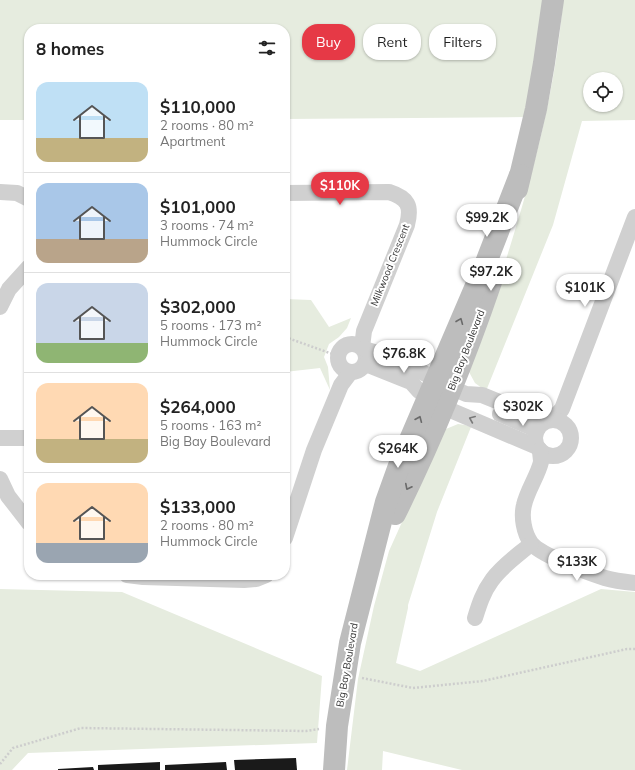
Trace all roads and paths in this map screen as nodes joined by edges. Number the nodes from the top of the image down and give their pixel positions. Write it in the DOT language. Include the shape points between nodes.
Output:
graph roads {
  1 [pos="553,0"];
  2 [pos="0,192"];
  3 [pos="290,193"];
  4 [pos="24,196"];
  5 [pos="635,217"];
  6 [pos="24,272"];
  7 [pos="0,307"];
  8 [pos="290,339"];
  9 [pos="353,362"];
  10 [pos="441,392"];
  11 [pos="552,421"];
  12 [pos="0,438"];
  13 [pos="24,438"];
  14 [pos="542,454"];
  15 [pos="0,479"];
  16 [pos="24,517"];
  17 [pos="290,522"];
  18 [pos="532,544"];
  19 [pos="635,582"];
  20 [pos="475,618"];
  21 [pos="635,649"];
  22 [pos="345,675"];
  23 [pos="337,726"];
  24 [pos="0,764"];
  25 [pos="334,770"];
  1 -- 10 [label="street, Big Bay Boulevard" via="536,109 520,175"];
  2 -- 4 [label="street" via="17,193"];
  3 -- 9 [label="street, Milkwood Crescent" via="389,192 396,194 408,205 410,213 407,225"];
  5 -- 11 [label="street"];
  6 -- 7 [label="street" via="8,288"];
  8 -- 9 [label="path"];
  9 -- 10 [label="street" via="407,390"];
  9 -- 10 [label="street" via="393,358"];
  9 -- 17 [label="street, Milkwood Crescent" via="307,468"];
  10 -- 11 [label="street" via="482,395"];
  14 -- 10 [label="street, one-way"];
  10 -- 22 [label="street, Big Bay Boulevard" via="400,463 386,502 359,605"];
  11 -- 14 [label="street" via="535,439"];
  11 -- 14 [label="street" via="569,429 569,444 559,454"];
  12 -- 13 [label="street"];
  14 -- 18 [label="street" via="524,504 524,524"];
  15 -- 16 [label="street" via="8,496"];
  18 -- 19 [label="street" via="546,554 605,578"];
  18 -- 20 [label="street" via="492,580"];
  21 -- 22 [label="path" via="483,681 413,688"];
  22 -- 23 [label="street, Big Bay Boulevard"];
  23 -- 24 [label="path" via="306,731 82,728 13,748"];
  23 -- 25 [label="street, Big Bay Boulevard"];
}
